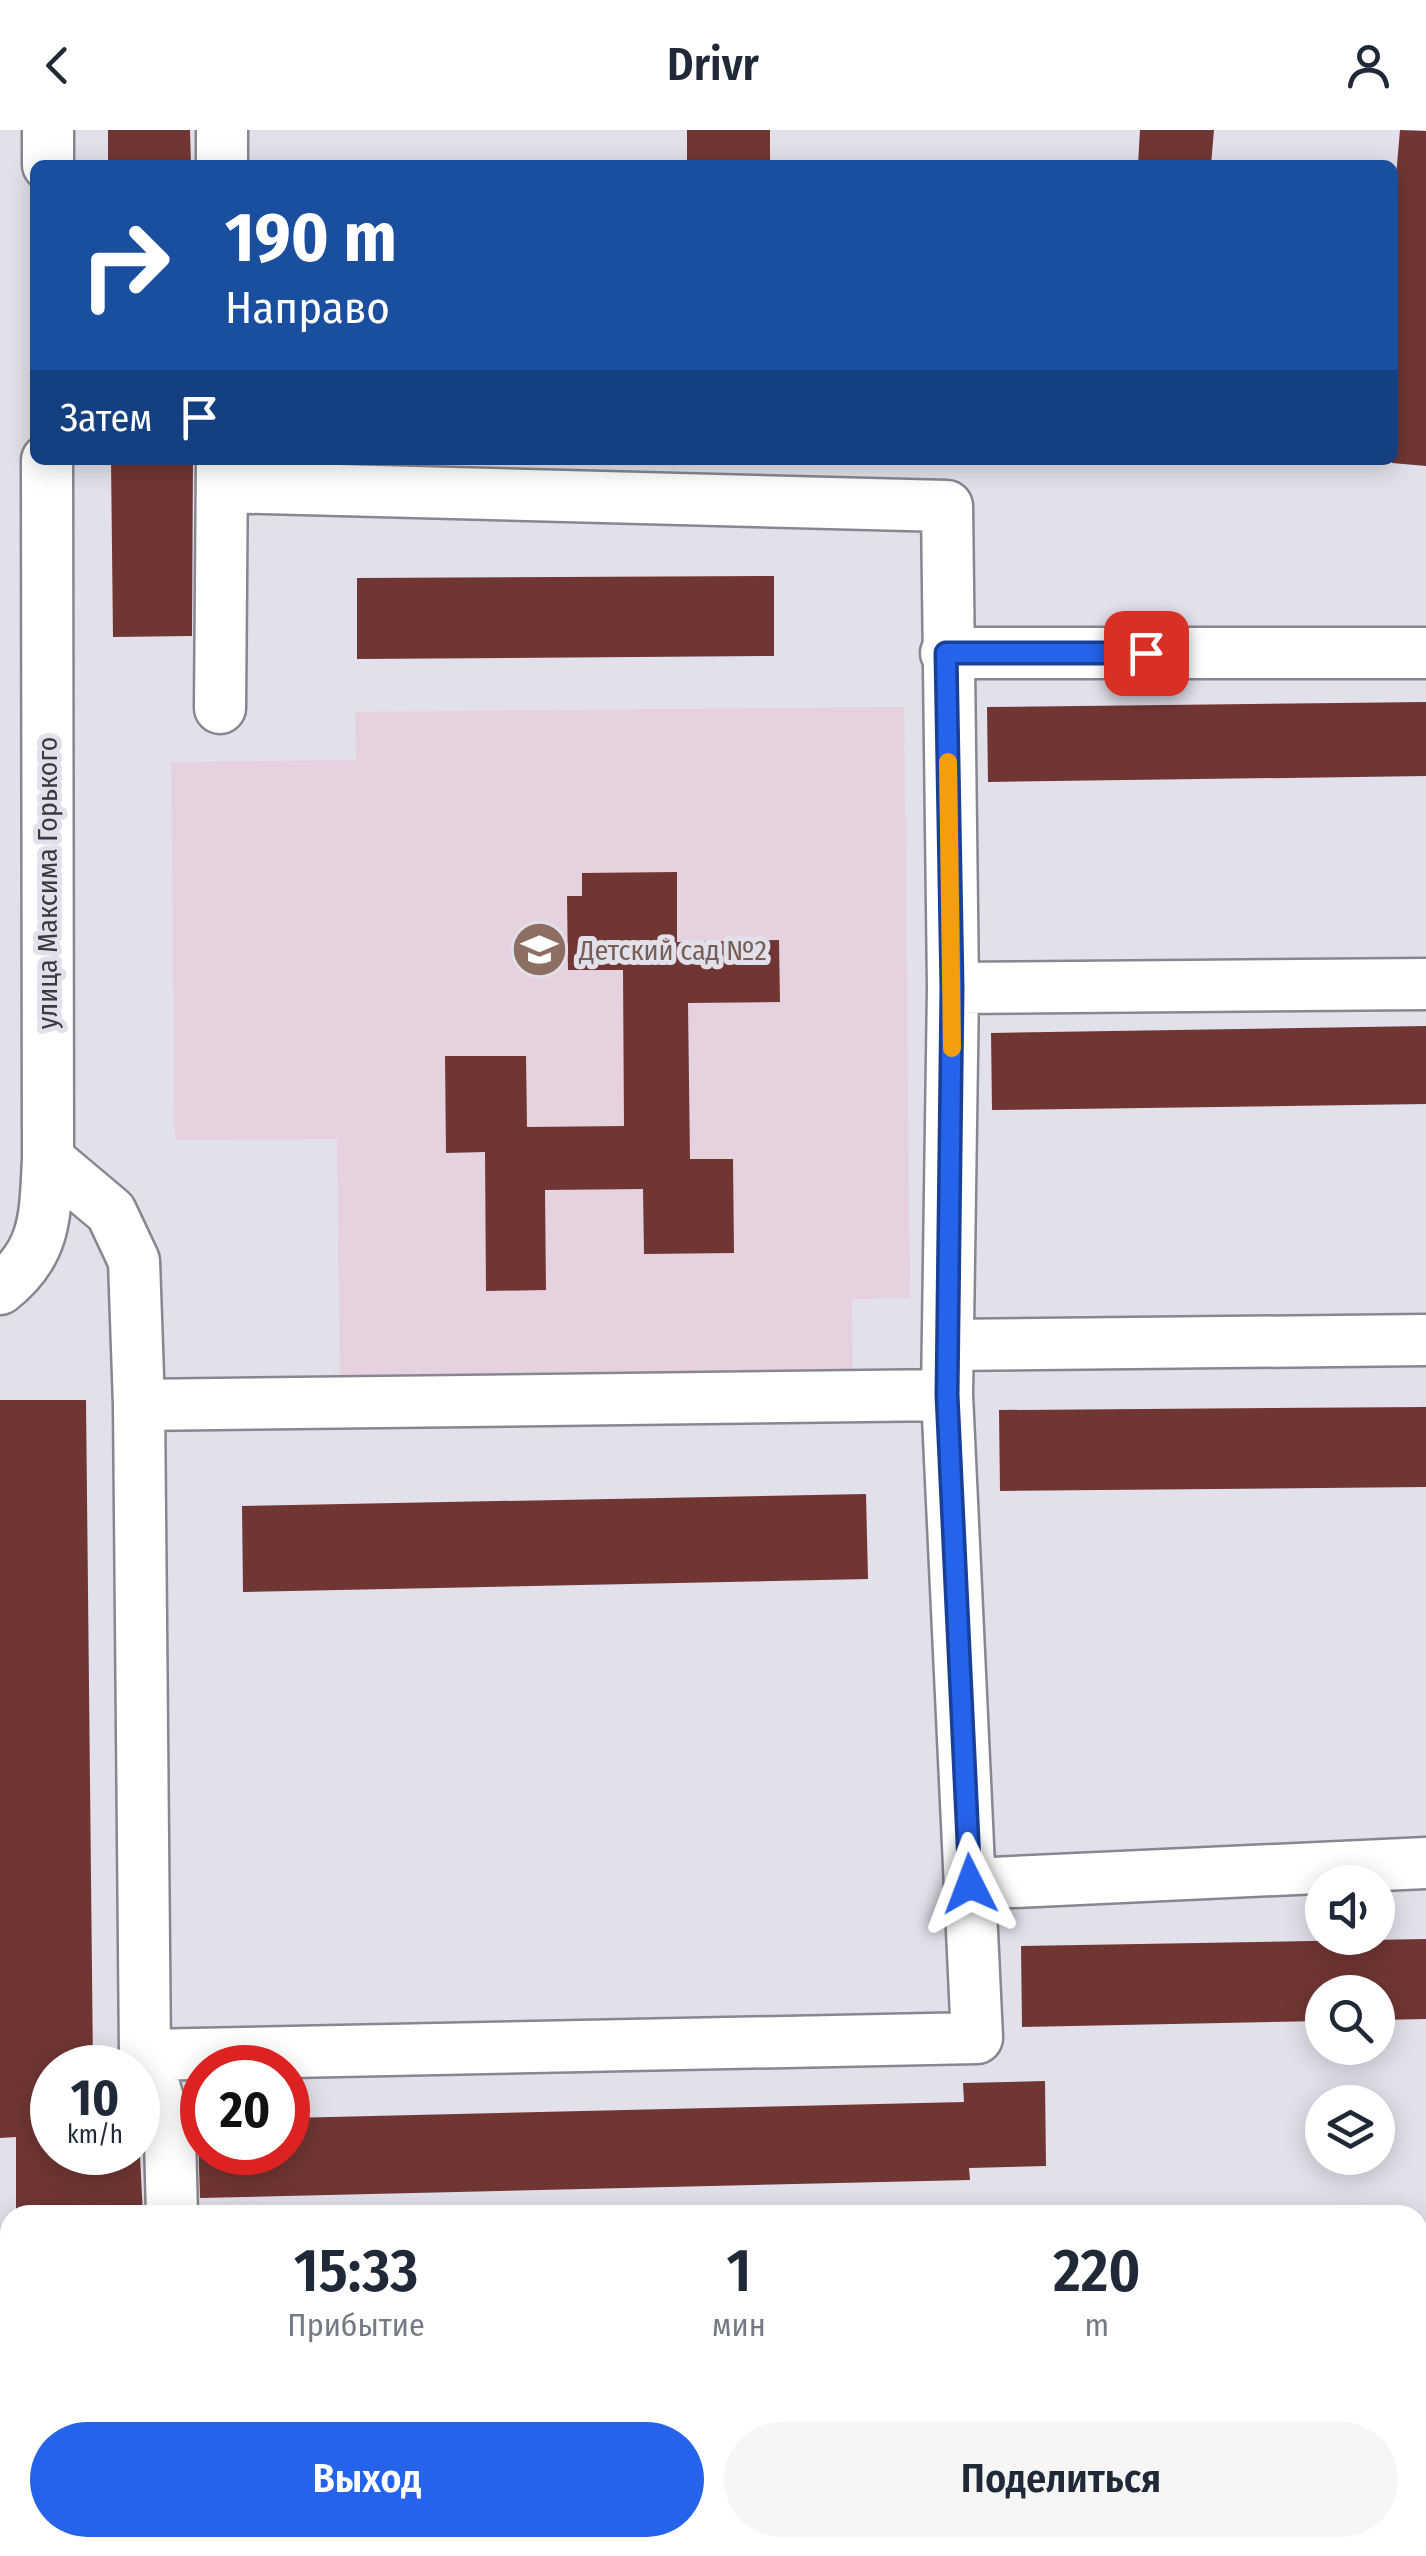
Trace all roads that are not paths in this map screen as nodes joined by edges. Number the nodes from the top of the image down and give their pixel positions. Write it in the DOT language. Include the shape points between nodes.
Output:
graph roads {
  1 [pos="48,130"];
  2 [pos="222,130"];
  3 [pos="48,160"];
  4 [pos="222,160"];
  5 [pos="47,465"];
  6 [pos="222,473"];
  7 [pos="946,653"];
  8 [pos="1426,653"];
  9 [pos="220,708"];
  10 [pos="1426,984"];
  11 [pos="952,988"];
  12 [pos="48,1159"];
  13 [pos="0,1289"];
  14 [pos="1426,1340"];
  15 [pos="949,1346"];
  16 [pos="947,1395"];
  17 [pos="139,1405"];
  18 [pos="1426,1863"];
  19 [pos="970,1884"];
  20 [pos="146,2045"];
  21 [pos="160,2055"];
  22 [pos="160,2103"];
  23 [pos="172,2205"];
  1 -- 3 [label="street"];
  2 -- 4 [label="street"];
  5 -- 12 [label="street, улица Максима Горького"];
  6 -- 7 [label="street" via="947,506"];
  6 -- 9 [label="street"];
  7 -- 8 [label="street"];
  7 -- 11 [label="street"];
  10 -- 11 [label="street"];
  11 -- 15 [label="street"];
  12 -- 13 [label="street, улица Максима Горького" via="44,1225 27,1266"];
  12 -- 17 [label="street" via="111,1212 134,1261"];
  14 -- 15 [label="street"];
  15 -- 16 [label="street"];
  16 -- 17 [label="street"];
  16 -- 19 [label="street"];
  17 -- 20 [label="street"];
  18 -- 19 [label="street"];
  19 -- 21 [label="street" via="978,2038"];
  22 -- 23 [label="street" via="170,2138"];
}
